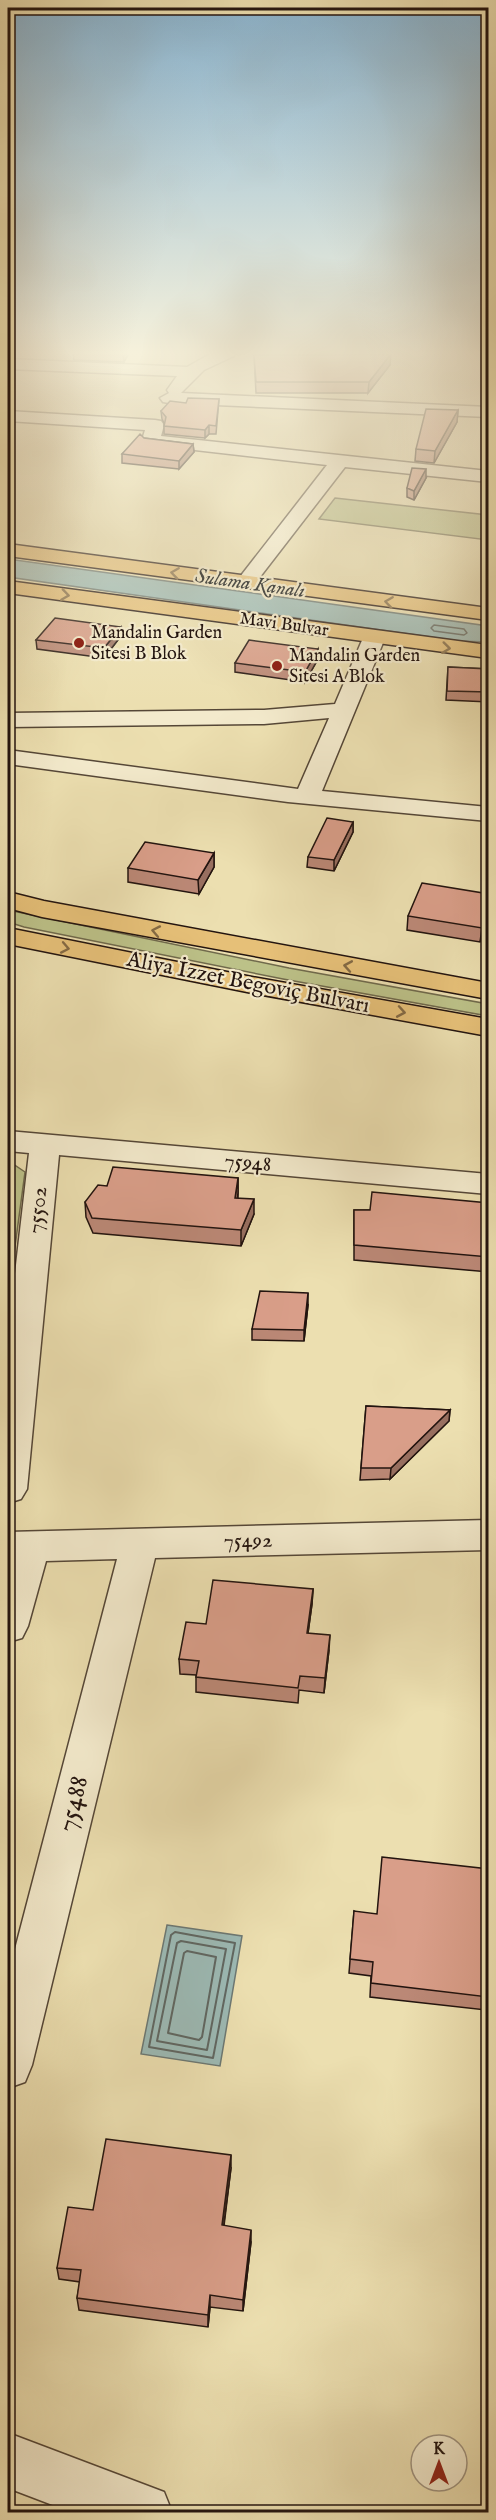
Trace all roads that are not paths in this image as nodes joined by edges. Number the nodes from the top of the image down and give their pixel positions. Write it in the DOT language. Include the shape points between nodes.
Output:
graph roads {
  1 [pos="333,471"];
  2 [pos="429,471"];
  3 [pos="489,477"];
  4 [pos="8,550"];
  5 [pos="246,582"];
  6 [pos="8,587"];
  7 [pos="489,614"];
  8 [pos="374,638"];
  9 [pos="489,652"];
  10 [pos="342,710"];
  11 [pos="8,720"];
  12 [pos="8,756"];
  13 [pos="307,797"];
  14 [pos="489,814"];
  15 [pos="8,900"];
  16 [pos="8,936"];
  17 [pos="489,991"];
  18 [pos="489,1028"];
  19 [pos="8,1140"];
  20 [pos="45,1145"];
  21 [pos="489,1184"];
  22 [pos="8,1489"];
  23 [pos="489,1534"];
  24 [pos="140,1543"];
  25 [pos="19,1546"];
  26 [pos="8,1626"];
  27 [pos="8,2065"];
  28 [pos="8,2461"];
  29 [pos="144,2512"];
  1 -- 5 [label="street"];
  2 -- 3 [label="street"];
  5 -- 4 [label="main road, Mavi Bulvar, one-way"];
  7 -- 5 [label="main road, Mavi Bulvar, one-way"];
  6 -- 8 [label="main road, Mavi Bulvar, one-way"];
  8 -- 9 [label="main road, Mavi Bulvar, one-way"];
  8 -- 10 [label="street"];
  10 -- 11 [label="street" via="264,717"];
  10 -- 13 [label="street"];
  12 -- 13 [label="street"];
  13 -- 14 [label="street"];
  17 -- 15 [label="main road, Aliya İzzet Begoviç Bulvarı, one-way"];
  16 -- 18 [label="main road, Aliya İzzet Begoviç Bulvarı, one-way" via="252,986"];
  19 -- 20 [label="street, 75948"];
  20 -- 21 [label="street, 75948"];
  20 -- 22 [label="street, 75502"];
  23 -- 24 [label="street, 75492"];
  24 -- 25 [label="street, 75492"];
  24 -- 27 [label="street, 75488"];
  25 -- 26 [label="street"];
  28 -- 29 [label="street"];
}
